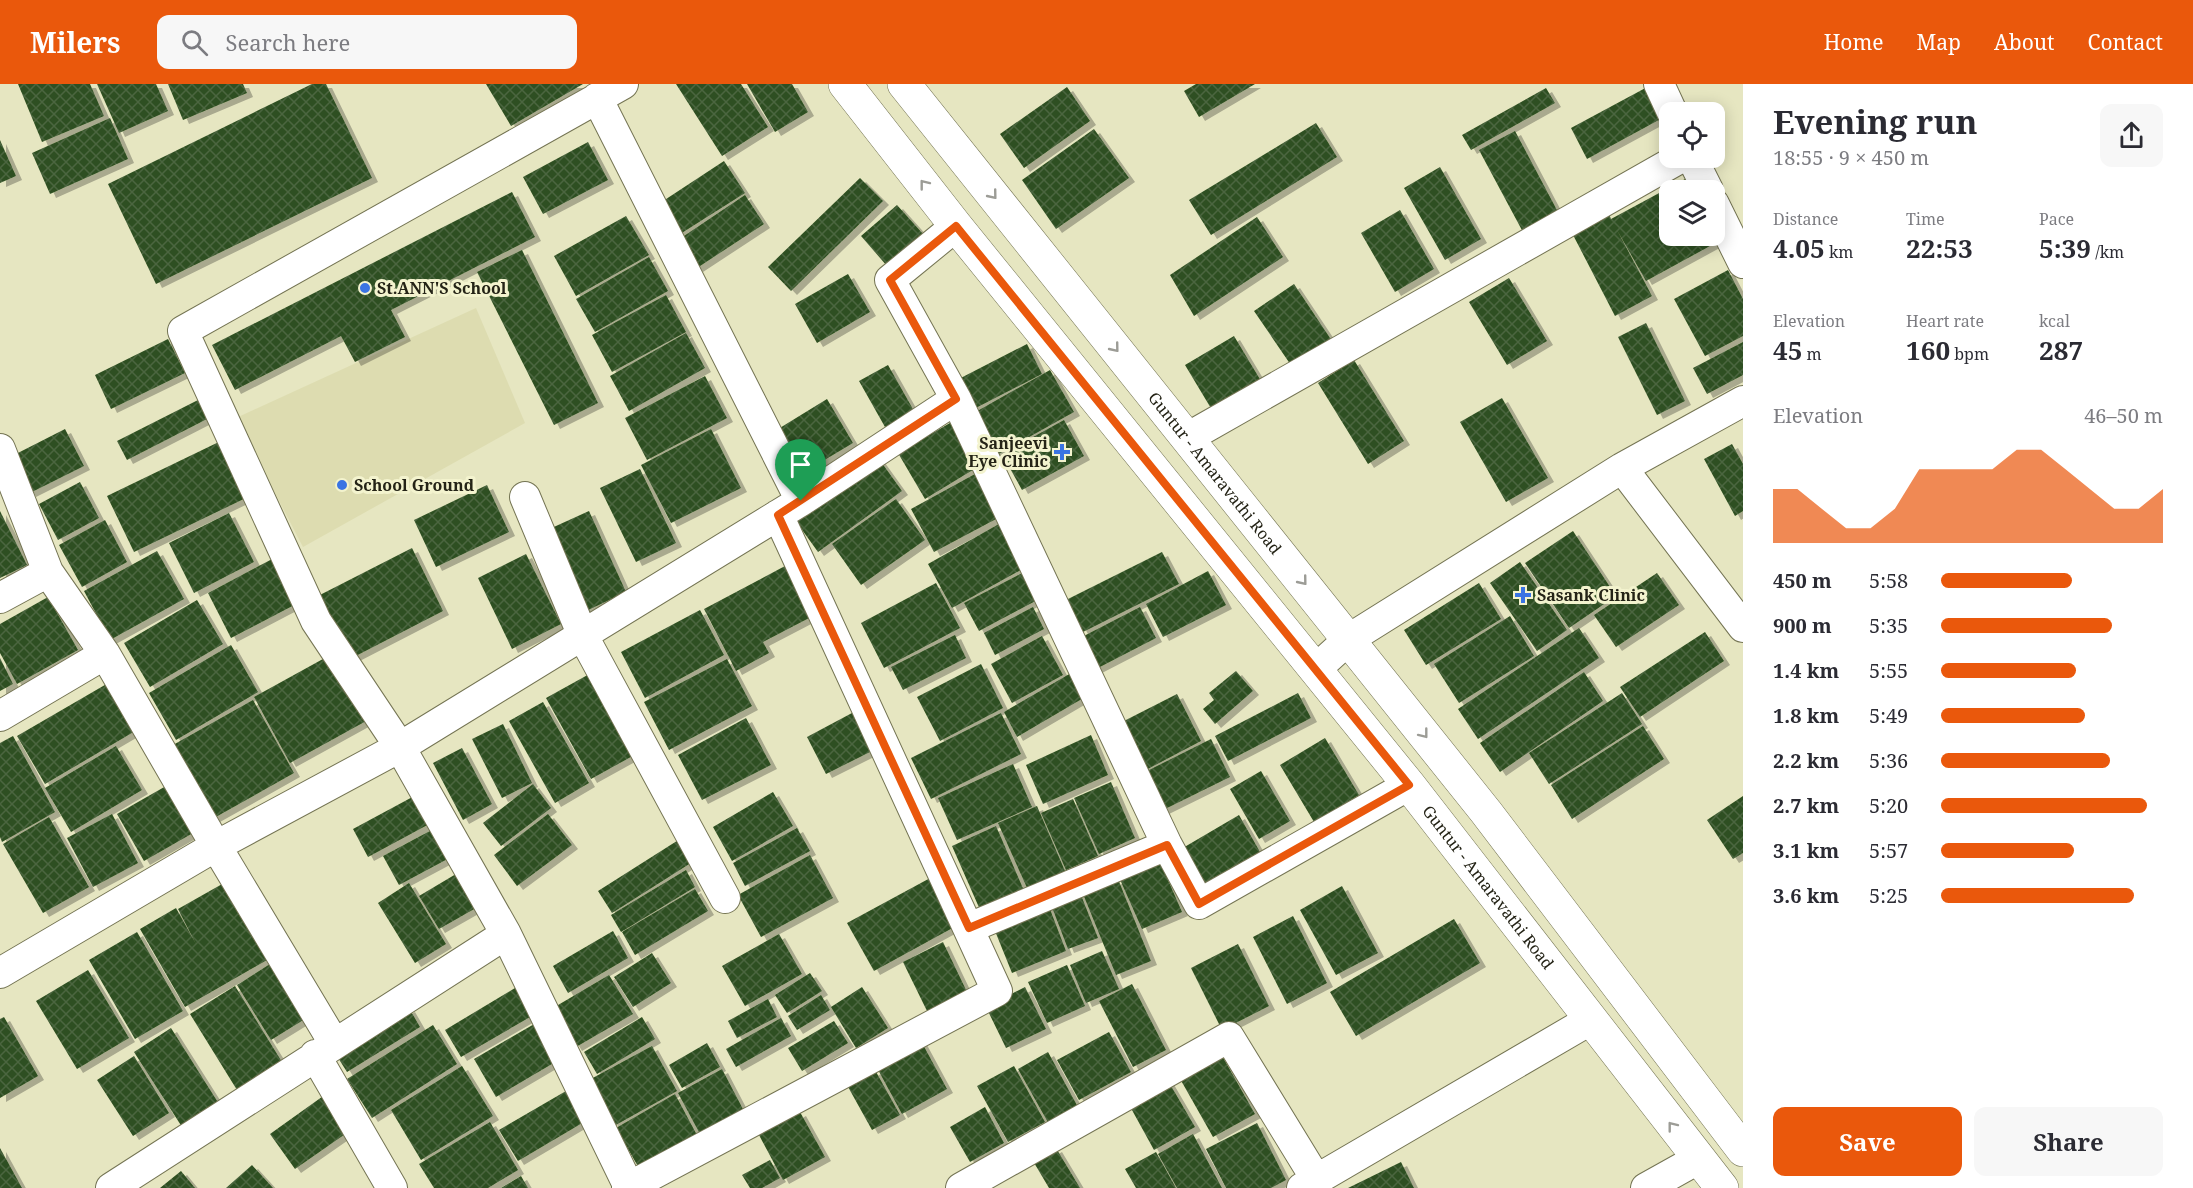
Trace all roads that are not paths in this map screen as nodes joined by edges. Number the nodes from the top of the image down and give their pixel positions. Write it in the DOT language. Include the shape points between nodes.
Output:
graph roads {
  1 [pos="623,84"];
  2 [pos="845,84"];
  3 [pos="904,84"];
  4 [pos="1659,84"];
  5 [pos="597,98"];
  6 [pos="1667,102"];
  7 [pos="1662,168"];
  8 [pos="956,226"];
  9 [pos="1725,226"];
  10 [pos="1743,263"];
  11 [pos="956,399"];
  12 [pos="1743,401"];
  13 [pos="1187,438"];
  14 [pos="0,448"];
  15 [pos="1622,468"];
  16 [pos="525,497"];
  17 [pos="790,508"];
  18 [pos="48,572"];
  19 [pos="0,598"];
  20 [pos="1743,627"];
  21 [pos="582,636"];
  22 [pos="1349,639"];
  23 [pos="105,654"];
  24 [pos="1316,669"];
  25 [pos="0,716"];
  26 [pos="400,747"];
  27 [pos="1409,785"];
  28 [pos="1167,845"];
  29 [pos="216,846"];
  30 [pos="725,898"];
  31 [pos="969,928"];
  32 [pos="506,934"];
  33 [pos="0,973"];
  34 [pos="1590,1020"];
  35 [pos="324,1049"];
  36 [pos="1743,1150"];
  37 [pos="1698,1159"];
  38 [pos="1309,1184"];
  39 [pos="964,1187"];
  40 [pos="111,1188"];
  41 [pos="392,1188"];
  42 [pos="628,1188"];
  43 [pos="1646,1188"];
  44 [pos="1722,1188"];
  1 -- 5 [label="street"];
  8 -- 2 [label="main road, Guntur - Amaravathi Road, one-way"];
  3 -- 13 [label="main road, Guntur - Amaravathi Road, one-way"];
  4 -- 6 [label="street"];
  5 -- 17 [label="street"];
  5 -- 26 [label="street" via="183,332 316,621"];
  7 -- 13 [label="street"];
  8 -- 11 [label="street" via="890,280"];
  8 -- 24 [label="main road, Guntur - Amaravathi Road"];
  9 -- 10 [label="street"];
  11 -- 17 [label="street"];
  11 -- 28 [label="street"];
  12 -- 15 [label="street"];
  13 -- 22 [label="main road, Guntur - Amaravathi Road, one-way"];
  14 -- 18 [label="street"];
  15 -- 20 [label="street"];
  15 -- 22 [label="street"];
  16 -- 21 [label="street"];
  17 -- 21 [label="street"];
  17 -- 31 [label="street"];
  18 -- 19 [label="street"];
  18 -- 23 [label="street"];
  21 -- 26 [label="street"];
  21 -- 30 [label="street"];
  22 -- 24 [label="street"];
  22 -- 36 [label="main road, Guntur - Amaravathi Road, one-way"];
  23 -- 25 [label="street"];
  23 -- 29 [label="street"];
  24 -- 27 [label="main road, Guntur - Amaravathi Road"];
  26 -- 29 [label="street"];
  26 -- 32 [label="street"];
  27 -- 28 [label="street" via="1199,904"];
  27 -- 34 [label="main road, Guntur - Amaravathi Road"];
  28 -- 31 [label="street"];
  29 -- 33 [label="street"];
  29 -- 35 [label="street"];
  31 -- 42 [label="street" via="997,991"];
  32 -- 35 [label="street"];
  32 -- 42 [label="street"];
  37 -- 34 [label="main road, Guntur - Amaravathi Road, one-way"];
  34 -- 38 [label="street"];
  35 -- 40 [label="street"];
  35 -- 41 [label="street"];
  37 -- 43 [label="street"];
  37 -- 44 [label="main road, Guntur - Amaravathi Road"];
  38 -- 39 [label="street" via="1229,1037"];
}
